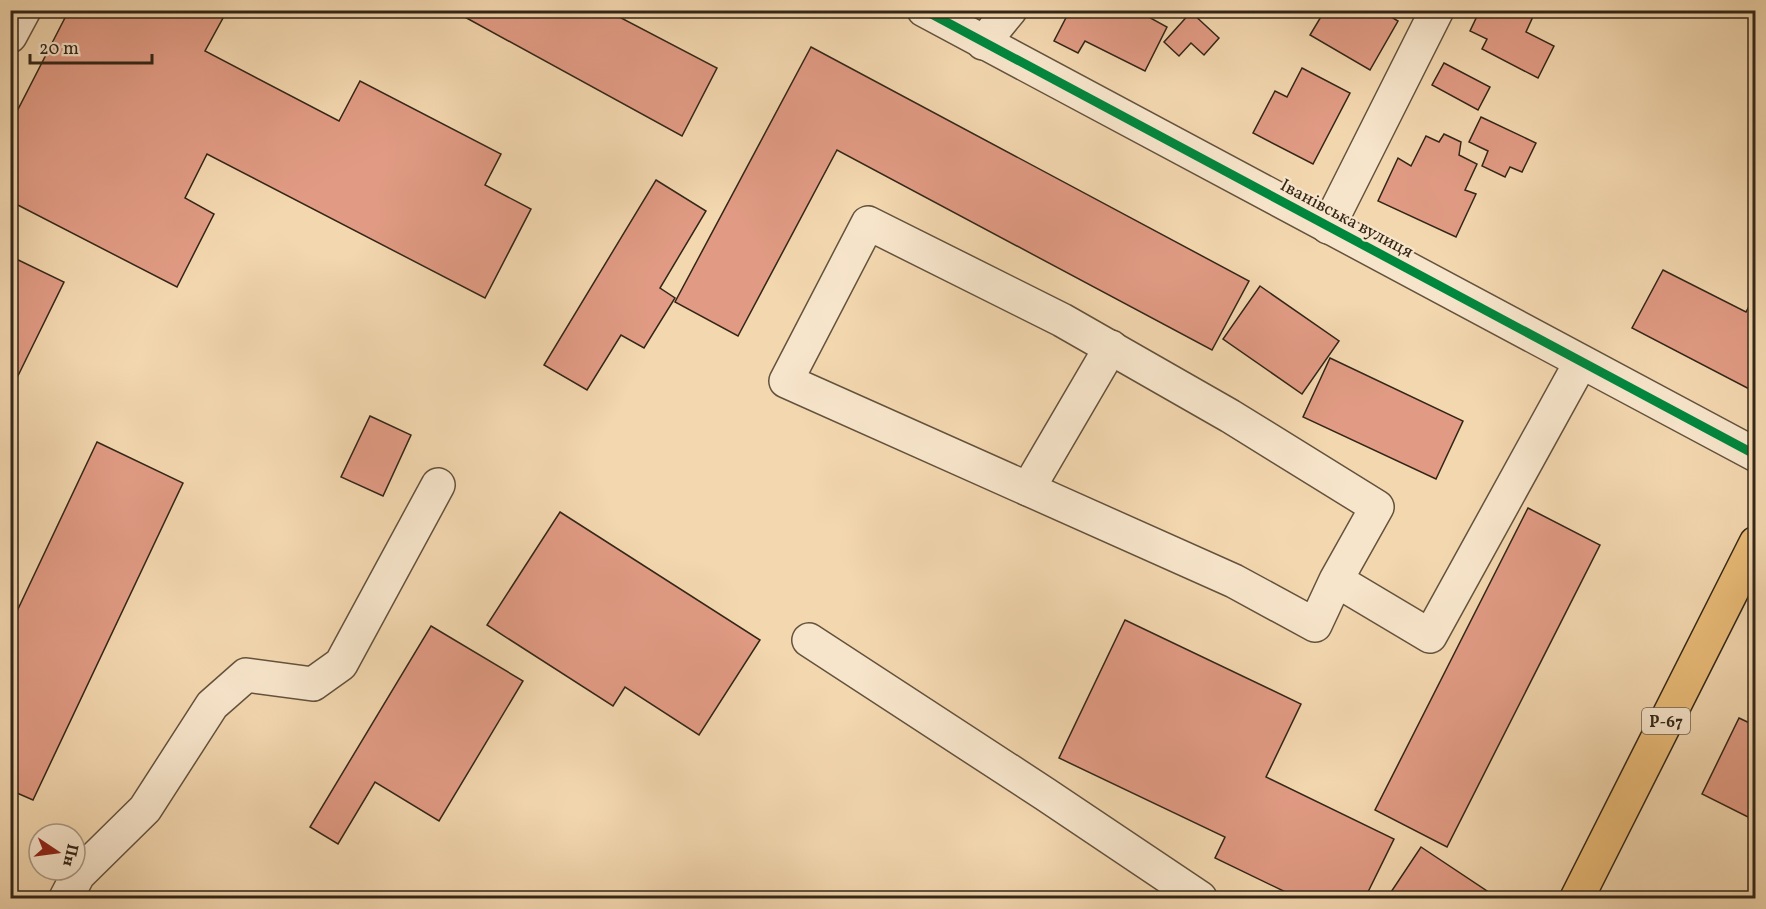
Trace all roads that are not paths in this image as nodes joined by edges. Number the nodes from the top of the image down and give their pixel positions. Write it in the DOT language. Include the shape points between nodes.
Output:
graph roads {
  1 [pos="24,10"];
  2 [pos="1010,10"];
  3 [pos="1437,10"];
  4 [pos="936,14"];
  5 [pos="10,36"];
  6 [pos="983,43"];
  7 [pos="1328,227"];
  8 [pos="1111,347"];
  9 [pos="1581,362"];
  10 [pos="1755,455"];
  11 [pos="438,485"];
  12 [pos="1028,489"];
  13 [pos="1755,543"];
  14 [pos="1336,580"];
  15 [pos="808,640"];
  16 [pos="66,898"];
  17 [pos="1200,898"];
  18 [pos="1577,898"];
  1 -- 5 [label="street"];
  2 -- 6 [label="street"];
  3 -- 7 [label="street"];
  4 -- 6 [label="street, Іванівська вулиця"];
  6 -- 7 [label="street, Іванівська вулиця"];
  7 -- 9 [label="street, Іванівська вулиця"];
  8 -- 12 [label="street"];
  8 -- 12 [label="street" via="868,223 786,381"];
  8 -- 14 [label="street" via="1377,507"];
  9 -- 10 [label="street, Іванівська вулиця"];
  9 -- 14 [label="street" via="1431,636"];
  11 -- 16 [label="street" via="341,664 313,684 246,675 212,705 145,809 78,875"];
  12 -- 14 [label="street" via="1234,581 1315,625"];
  13 -- 18 [label="main road, Р-67"];
  15 -- 17 [label="street"];
}
